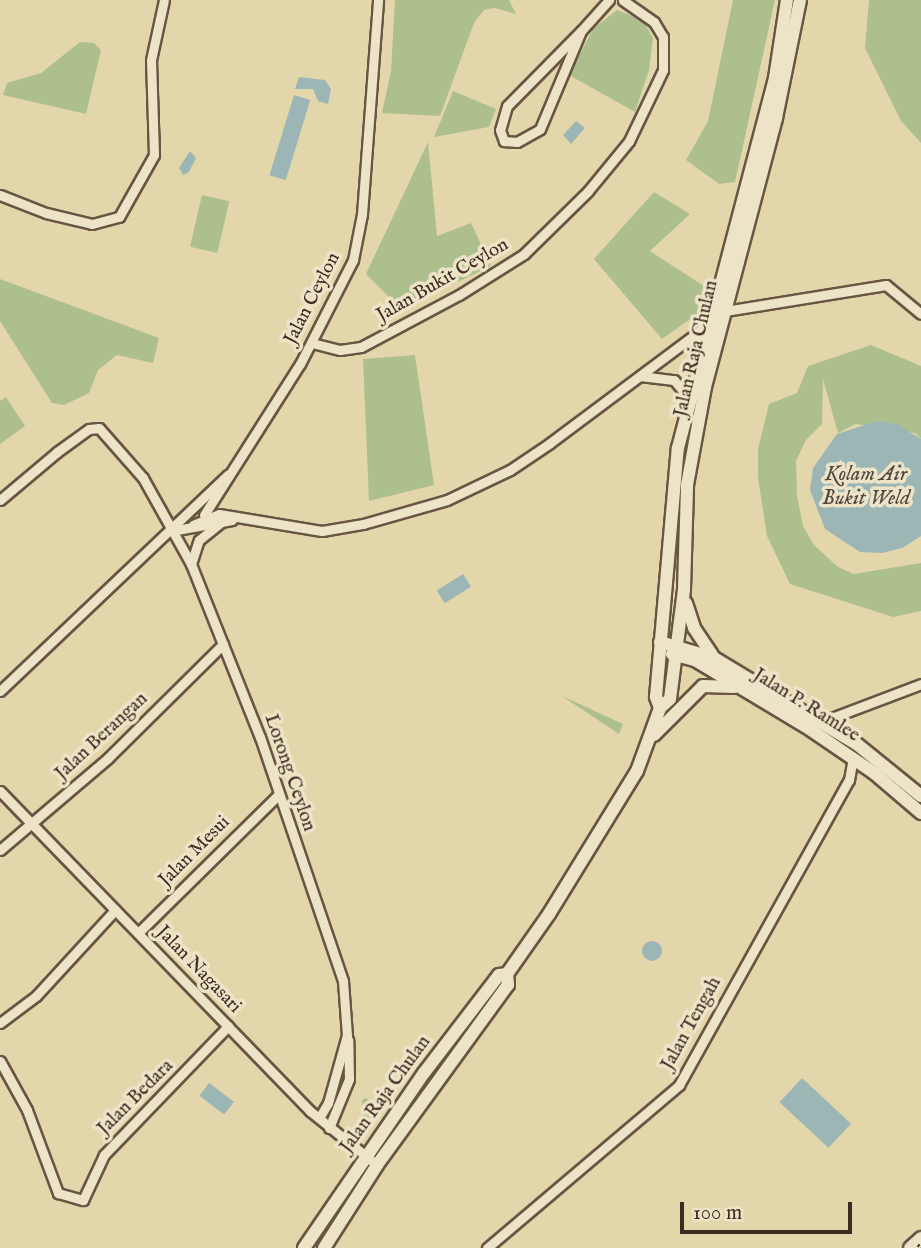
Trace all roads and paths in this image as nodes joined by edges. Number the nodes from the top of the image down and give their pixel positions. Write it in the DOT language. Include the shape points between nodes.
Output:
graph roads {
  1 [pos="164,0"];
  2 [pos="378,0"];
  3 [pos="609,0"];
  4 [pos="623,0"];
  5 [pos="787,0"];
  6 [pos="800,0"];
  7 [pos="581,31"];
  8 [pos="0,195"];
  9 [pos="725,311"];
  10 [pos="921,314"];
  11 [pos="709,324"];
  12 [pos="312,343"];
  13 [pos="638,376"];
  14 [pos="691,399"];
  15 [pos="234,469"];
  16 [pos="224,489"];
  17 [pos="0,500"];
  18 [pos="234,519"];
  19 [pos="223,521"];
  20 [pos="193,524"];
  21 [pos="170,532"];
  22 [pos="191,564"];
  23 [pos="684,589"];
  24 [pos="223,645"];
  25 [pos="660,648"];
  26 [pos="679,650"];
  27 [pos="715,658"];
  28 [pos="921,684"];
  29 [pos="738,687"];
  30 [pos="0,691"];
  31 [pos="660,708"];
  32 [pos="816,725"];
  33 [pos="652,737"];
  34 [pos="853,758"];
  35 [pos="0,792"];
  36 [pos="278,795"];
  37 [pos="921,796"];
  38 [pos="921,813"];
  39 [pos="33,825"];
  40 [pos="0,850"];
  41 [pos="115,910"];
  42 [pos="138,933"];
  43 [pos="508,974"];
  44 [pos="0,1023"];
  45 [pos="228,1027"];
  46 [pos="347,1035"];
  47 [pos="0,1061"];
  48 [pos="319,1118"];
  49 [pos="329,1128"];
  50 [pos="364,1156"];
  51 [pos="377,1165"];
  52 [pos="348,1210"];
  53 [pos="921,1238"];
  54 [pos="304,1248"];
  55 [pos="324,1248"];
  56 [pos="333,1248"];
  57 [pos="487,1248"];
  58 [pos="910,1248"];
  1 -- 8 [label="street" via="151,60 154,155 119,217 92,224"];
  2 -- 12 [label="street, Jalan Ceylon" via="357,247"];
  3 -- 7 [label="street"];
  4 -- 12 [label="street, Jalan Bukit Ceylon" via="654,22 663,37 663,70 629,141 588,191 524,254 459,295 361,346 340,350"];
  5 -- 11 [label="main road, Jalan Raja Chulan" via="775,78"];
  6 -- 9 [label="main road, Jalan Raja Chulan" via="776,118"];
  7 -- 7 [label="street" via="540,129 517,142 504,141 500,130 507,106"];
  9 -- 10 [label="street" via="886,285"];
  9 -- 23 [label="main road, Jalan Raja Chulan" via="687,485"];
  11 -- 13 [label="street"];
  11 -- 14 [label="main road, Jalan Raja Chulan"];
  12 -- 15 [label="street, Jalan Ceylon"];
  13 -- 14 [label="street" via="668,377 681,384"];
  13 -- 18 [label="street" via="510,470 447,500 322,531"];
  14 -- 25 [label="main road, Jalan Raja Chulan" via="674,473"];
  15 -- 16 [label="street, Jalan Ceylon"];
  15 -- 21 [label="street, Jalan Ceylon"];
  16 -- 18 [label="street" via="225,508"];
  16 -- 20 [label="street, Jalan Ceylon"];
  17 -- 21 [label="street, Lorong Ceylon" via="89,429 106,433 143,478"];
  18 -- 19 [label="street"];
  18 -- 20 [label="street" via="209,515"];
  19 -- 20 [label="street"];
  19 -- 22 [label="street" via="202,537"];
  20 -- 21 [label="street"];
  21 -- 22 [label="street, Lorong Ceylon"];
  21 -- 30 [label="street, Jalan Ceylon"];
  22 -- 24 [label="street, Lorong Ceylon"];
  23 -- 26 [label="main road, Jalan Raja Chulan"];
  23 -- 27 [label="main road" via="694,628"];
  24 -- 36 [label="street, Lorong Ceylon"];
  24 -- 39 [label="street, Jalan Berangan"];
  25 -- 26 [label="main road, Jalan P. Ramlee"];
  25 -- 31 [label="main road, Jalan Raja Chulan" via="656,698"];
  26 -- 27 [label="main road, Jalan P. Ramlee"];
  26 -- 29 [label="main road, Jalan P. Ramlee"];
  26 -- 31 [label="main road, Jalan Raja Chulan" via="670,699"];
  27 -- 32 [label="main road, Jalan P. Ramlee"];
  28 -- 32 [label="street"];
  29 -- 32 [label="main road, Jalan P. Ramlee"];
  29 -- 33 [label="main road" via="703,686"];
  31 -- 33 [label="main road, Jalan Raja Chulan"];
  32 -- 34 [label="main road, Jalan P. Ramlee"];
  32 -- 37 [label="main road, Jalan P. Ramlee" via="883,763"];
  33 -- 43 [label="main road, Jalan Raja Chulan" via="607,822"];
  34 -- 38 [label="main road, Jalan P. Ramlee"];
  34 -- 57 [label="street, Jalan Tengah" via="849,780 679,1085"];
  35 -- 39 [label="street, Jalan Nagasari"];
  36 -- 42 [label="street, Jalan Mesui"];
  36 -- 46 [label="street, Lorong Ceylon" via="339,964"];
  39 -- 40 [label="street, Jalan Berangan"];
  39 -- 41 [label="street, Jalan Nagasari"];
  41 -- 42 [label="street, Jalan Nagasari"];
  41 -- 44 [label="street" via="36,996"];
  42 -- 45 [label="street, Jalan Nagasari"];
  43 -- 50 [label="main road, Jalan Raja Chulan" via="499,975"];
  43 -- 51 [label="main road, Jalan Raja Chulan" via="508,985"];
  45 -- 47 [label="street, Jalan Bedara" via="104,1155 83,1200 58,1193 27,1110"];
  45 -- 48 [label="street, Jalan Nagasari"];
  46 -- 48 [label="street, Lorong Ceylon" via="332,1091"];
  46 -- 49 [label="street, Lorong Ceylon" via="349,1079"];
  48 -- 49 [label="street, Jalan Nagasari"];
  49 -- 50 [label="street, Jalan Nagasari"];
  50 -- 51 [label="street, Jalan Nagasari"];
  50 -- 54 [label="main road, Jalan Raja Chulan"];
  51 -- 52 [label="main road, Jalan Raja Chulan"];
  52 -- 55 [label="main road, Jalan Raja Chulan"];
  52 -- 56 [label="main road"];
  53 -- 58 [label="main road"];
}
